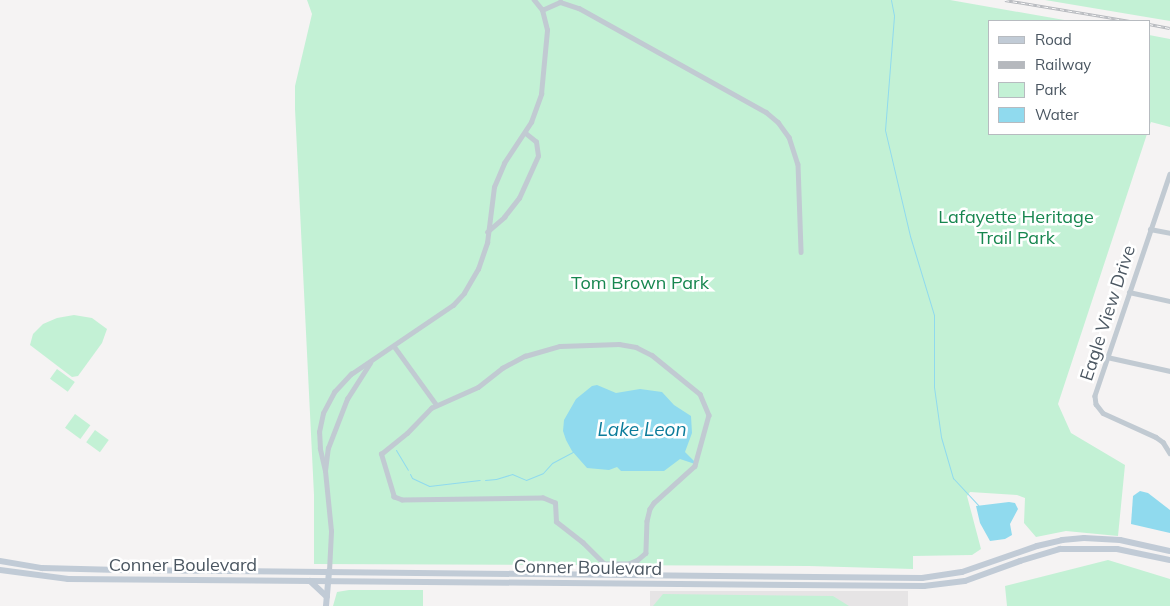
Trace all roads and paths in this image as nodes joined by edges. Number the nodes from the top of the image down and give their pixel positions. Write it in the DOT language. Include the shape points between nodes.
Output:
graph roads {
  1 [pos="534,0"];
  2 [pos="542,10"];
  3 [pos="525,133"];
  4 [pos="1170,174"];
  5 [pos="1150,229"];
  6 [pos="487,232"];
  7 [pos="1170,233"];
  8 [pos="801,252"];
  9 [pos="1129,292"];
  10 [pos="1170,301"];
  11 [pos="394,346"];
  12 [pos="1107,357"];
  13 [pos="371,362"];
  14 [pos="1170,371"];
  15 [pos="436,404"];
  16 [pos="1170,453"];
  17 [pos="325,471"];
  18 [pos="1170,551"];
  19 [pos="0,560"];
  20 [pos="1170,560"];
  21 [pos="69,569"];
  22 [pos="0,570"];
  23 [pos="329,572"];
  24 [pos="539,574"];
  25 [pos="905,578"];
  26 [pos="68,579"];
  27 [pos="309,581"];
  28 [pos="328,581"];
  29 [pos="539,583"];
  30 [pos="905,586"];
  31 [pos="327,597"];
  32 [pos="326,606"];
  1 -- 2 [label="street"];
  2 -- 3 [label="street" via="547,30 544,70 536,110"];
  2 -- 8 [label="street" via="560,2 574,6 778,122 789,137 797,157"];
  3 -- 6 [label="street" via="499,174"];
  3 -- 6 [label="street" via="536,142 538,156 519,198"];
  4 -- 5 [label="street, Eagle View Drive"];
  5 -- 7 [label="street"];
  5 -- 9 [label="street, Eagle View Drive"];
  6 -- 11 [label="street" via="481,263 464,293 443,313"];
  9 -- 10 [label="street"];
  9 -- 12 [label="street, Eagle View Drive"];
  11 -- 13 [label="street"];
  11 -- 15 [label="street"];
  12 -- 14 [label="street"];
  12 -- 16 [label="street, Eagle View Drive" via="1094,396 1099,410 1156,437"];
  13 -- 17 [label="street" via="355,383 339,416 328,448"];
  13 -- 17 [label="street" via="345,379 330,398 319,432"];
  15 -- 15 [label="street" via="381,454 394,498 543,498 555,503 556,522 604,564 629,564 646,553 648,514 654,503 695,466 709,415 704,401 687,383 652,355 636,347 619,344 553,347 515,361 478,387"];
  17 -- 23 [label="street" via="331,530"];
  18 -- 25 [label="main road, Conner Boulevard" via="1120,540 1084,538 1037,546 962,572"];
  19 -- 21 [label="main road, Conner Boulevard" via="42,568"];
  20 -- 30 [label="main road, Conner Boulevard" via="1117,549 1060,550 965,581"];
  21 -- 23 [label="main road, Conner Boulevard"];
  21 -- 26 [label="main road"];
  22 -- 26 [label="main road, Conner Boulevard"];
  23 -- 24 [label="main road, Conner Boulevard"];
  23 -- 28 [label="main road"];
  24 -- 25 [label="main road, Conner Boulevard"];
  24 -- 29 [label="main road"];
  25 -- 30 [label="main road"];
  26 -- 27 [label="main road, Conner Boulevard"];
  27 -- 28 [label="main road, Conner Boulevard"];
  27 -- 31 [label="main road"];
  28 -- 29 [label="main road, Conner Boulevard"];
  28 -- 31 [label="main road"];
  29 -- 30 [label="main road, Conner Boulevard"];
  31 -- 32 [label="main road"];
}
